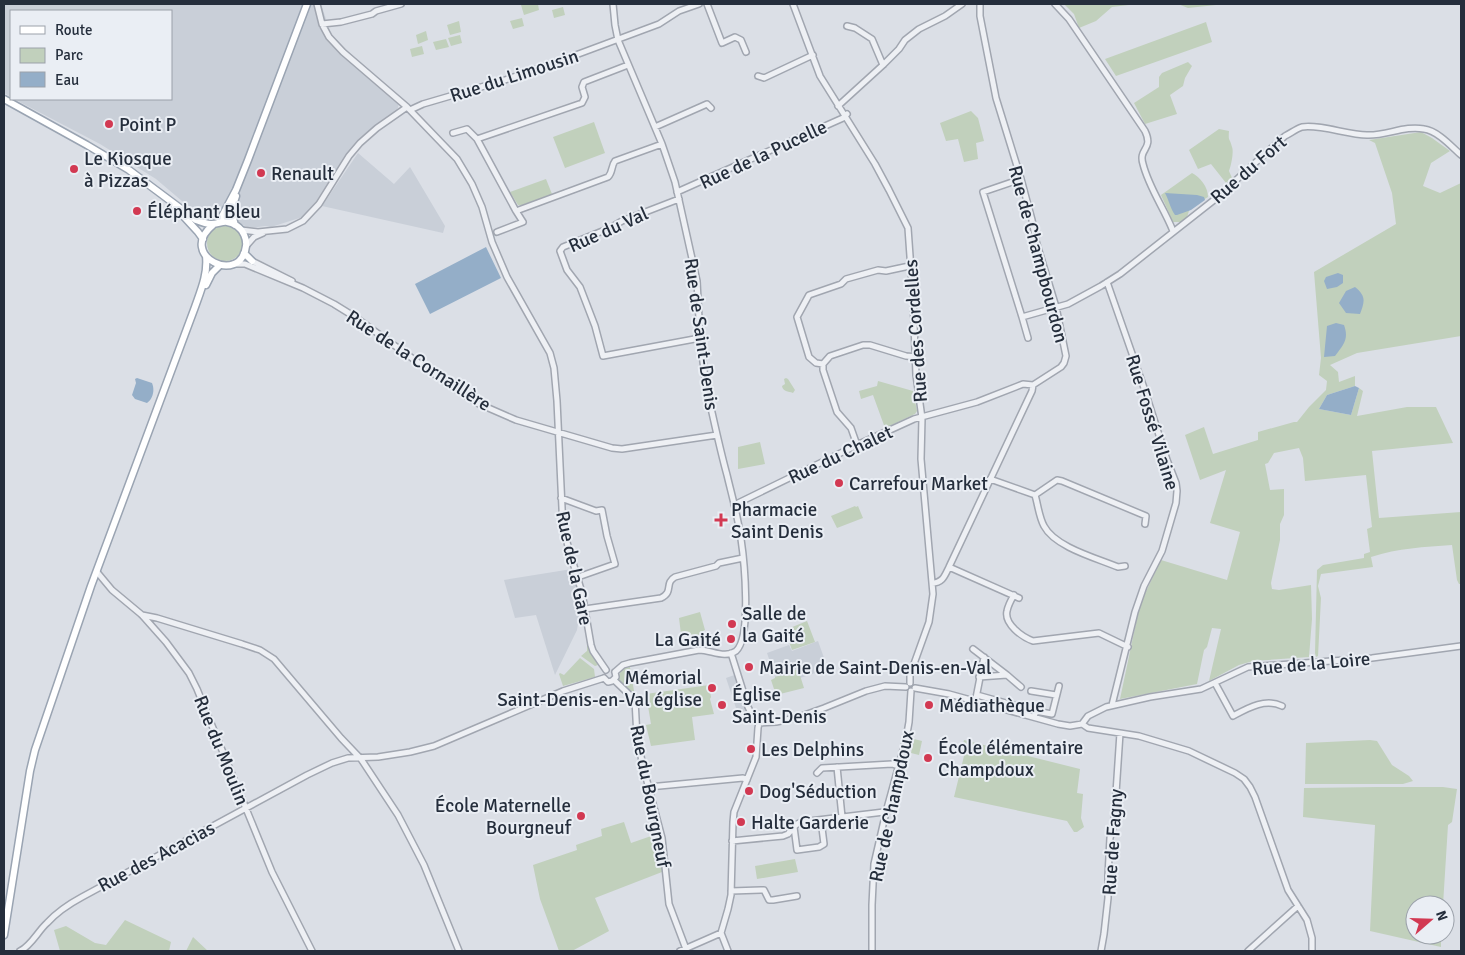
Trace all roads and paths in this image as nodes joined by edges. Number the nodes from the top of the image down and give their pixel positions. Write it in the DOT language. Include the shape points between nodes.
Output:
graph roads {
  1 [pos="307,4"];
  2 [pos="317,4"];
  3 [pos="401,4"];
  4 [pos="613,4"];
  5 [pos="699,4"];
  6 [pos="707,4"];
  7 [pos="793,4"];
  8 [pos="962,4"];
  9 [pos="980,4"];
  10 [pos="1055,4"];
  11 [pos="322,24"];
  12 [pos="847,26"];
  13 [pos="618,40"];
  14 [pos="746,52"];
  15 [pos="813,55"];
  16 [pos="628,65"];
  17 [pos="883,65"];
  18 [pos="758,76"];
  19 [pos="4,99"];
  20 [pos="838,106"];
  21 [pos="711,108"];
  22 [pos="409,109"];
  23 [pos="846,115"];
  24 [pos="655,127"];
  25 [pos="453,133"];
  26 [pos="476,139"];
  27 [pos="662,144"];
  28 [pos="1461,155"];
  29 [pos="1021,179"];
  30 [pos="236,190"];
  31 [pos="677,192"];
  32 [pos="679,199"];
  33 [pos="169,201"];
  34 [pos="516,211"];
  35 [pos="216,224"];
  36 [pos="235,224"];
  37 [pos="241,230"];
  38 [pos="274,230"];
  39 [pos="1173,231"];
  40 [pos="497,232"];
  41 [pos="203,239"];
  42 [pos="246,246"];
  43 [pos="244,253"];
  44 [pos="206,256"];
  45 [pos="252,261"];
  46 [pos="232,264"];
  47 [pos="220,265"];
  48 [pos="912,265"];
  49 [pos="1107,282"];
  50 [pos="300,287"];
  51 [pos="195,306"];
  52 [pos="1056,307"];
  53 [pos="1022,317"];
  54 [pos="700,338"];
  55 [pos="1028,338"];
  56 [pos="916,357"];
  57 [pos="823,364"];
  58 [pos="1033,385"];
  59 [pos="922,418"];
  60 [pos="559,433"];
  61 [pos="717,434"];
  62 [pos="857,445"];
  63 [pos="990,479"];
  64 [pos="1035,495"];
  65 [pos="562,498"];
  66 [pos="734,505"];
  67 [pos="1145,524"];
  68 [pos="744,558"];
  69 [pos="1125,566"];
  70 [pos="949,567"];
  71 [pos="96,572"];
  72 [pos="578,577"];
  73 [pos="932,583"];
  74 [pos="1014,595"];
  75 [pos="1019,598"];
  76 [pos="585,609"];
  77 [pos="142,615"];
  78 [pos="1461,646"];
  79 [pos="1128,647"];
  80 [pos="973,649"];
  81 [pos="731,654"];
  82 [pos="984,657"];
  83 [pos="606,670"];
  84 [pos="615,672"];
  85 [pos="1007,675"];
  86 [pos="980,677"];
  87 [pos="604,678"];
  88 [pos="614,680"];
  89 [pos="1215,683"];
  90 [pos="908,685"];
  91 [pos="1059,686"];
  92 [pos="1021,687"];
  93 [pos="913,690"];
  94 [pos="1031,691"];
  95 [pos="1056,695"];
  96 [pos="976,698"];
  97 [pos="1112,705"];
  98 [pos="1282,706"];
  99 [pos="1034,714"];
  100 [pos="759,723"];
  101 [pos="1082,724"];
  102 [pos="1120,733"];
  103 [pos="361,759"];
  104 [pos="898,766"];
  105 [pos="837,767"];
  106 [pos="817,774"];
  107 [pos="747,780"];
  108 [pos="649,787"];
  109 [pos="246,808"];
  110 [pos="886,812"];
  111 [pos="842,817"];
  112 [pos="821,820"];
  113 [pos="794,827"];
  114 [pos="732,841"];
  115 [pos="731,891"];
  116 [pos="797,896"];
  117 [pos="1298,906"];
  118 [pos="721,933"];
  119 [pos="4,935"];
  120 [pos="683,950"];
  121 [pos="20,951"];
  122 [pos="312,951"];
  123 [pos="459,951"];
  124 [pos="728,951"];
  125 [pos="872,951"];
  126 [pos="1101,951"];
  127 [pos="1248,951"];
  128 [pos="1312,951"];
  1 -- 30 [label="main road"];
  2 -- 11 [label="street"];
  3 -- 11 [label="street" via="341,22"];
  4 -- 13 [label="street, Rue de Saint-Denis"];
  5 -- 13 [label="street, Rue du Limousin"];
  6 -- 14 [label="street" via="722,42 735,37 741,40"];
  7 -- 15 [label="street, Rue des Cordelles"];
  8 -- 17 [label="street, Rue de la Pucelle" via="918,29"];
  9 -- 29 [label="street, Rue de Champbourdon" via="996,98"];
  10 -- 39 [label="street" via="1069,19 1145,131 1149,139 1142,154 1143,164"];
  11 -- 22 [label="street, Rue de la Gare" via="343,52"];
  12 -- 17 [label="street" via="872,39"];
  13 -- 16 [label="street, Rue de Saint-Denis"];
  13 -- 22 [label="street, Rue du Limousin" via="505,80"];
  15 -- 18 [label="street" via="764,78"];
  15 -- 20 [label="street, Rue des Cordelles" via="820,76"];
  16 -- 24 [label="street, Rue de Saint-Denis"];
  16 -- 26 [label="street" via="584,82 585,100 582,102"];
  17 -- 20 [label="street, Rue de la Pucelle"];
  19 -- 33 [label="main road" via="103,154"];
  20 -- 23 [label="street, Rue des Cordelles"];
  21 -- 24 [label="street" via="707,104"];
  22 -- 38 [label="street, Rue du Limousin" via="377,128 360,143 309,217 292,227"];
  22 -- 60 [label="street, Rue de la Gare" via="456,159 472,184 508,277 550,353"];
  23 -- 31 [label="street, Rue de la Pucelle"];
  23 -- 48 [label="street, Rue des Cordelles" via="906,222"];
  24 -- 27 [label="street, Rue de Saint-Denis"];
  25 -- 26 [label="street" via="467,129"];
  26 -- 34 [label="street"];
  27 -- 31 [label="street, Rue de Saint-Denis"];
  27 -- 34 [label="street" via="615,161 608,177"];
  28 -- 39 [label="street, Rue du Fort" via="1426,129 1366,136 1304,127 1296,129"];
  29 -- 52 [label="street, Rue de Champbourdon"];
  29 -- 53 [label="street" via="983,192"];
  30 -- 35 [label="main road"];
  30 -- 36 [label="main road" via="231,211"];
  31 -- 32 [label="street, Rue de Saint-Denis"];
  32 -- 54 [label="street, Rue de Saint-Denis" via="697,280"];
  32 -- 54 [label="street, Rue du Val" via="622,220 560,251 567,270 580,287 603,356"];
  33 -- 35 [label="main road" via="196,220"];
  33 -- 41 [label="main road"];
  34 -- 40 [label="street" via="523,222"];
  35 -- 36 [label="main road"];
  35 -- 41 [label="main road" via="208,229"];
  36 -- 37 [label="main road"];
  37 -- 38 [label="street"];
  37 -- 42 [label="main road"];
  38 -- 42 [label="street" via="254,238"];
  39 -- 49 [label="street, Rue du Fort"];
  41 -- 44 [label="main road"];
  42 -- 43 [label="main road"];
  43 -- 45 [label="main road, Rue de la Cornaillère"];
  43 -- 46 [label="main road"];
  44 -- 47 [label="main road"];
  44 -- 51 [label="main road" via="205,277"];
  45 -- 50 [label="street, Rue de la Cornaillère"];
  46 -- 47 [label="main road"];
  46 -- 50 [label="street, Rue de la Cornaillère" via="245,264"];
  47 -- 51 [label="main road" via="212,273"];
  48 -- 56 [label="street, Rue des Cordelles"];
  48 -- 57 [label="street" via="886,272 878,270 809,295 797,317 809,357"];
  49 -- 52 [label="street, Rue du Fort" via="1068,304"];
  49 -- 79 [label="street, Rue Fossé Vilaine" via="1177,491 1162,551 1135,612"];
  50 -- 60 [label="street, Rue de la Cornaillère" via="355,317 477,403 516,420"];
  51 -- 71 [label="main road"];
  52 -- 53 [label="street, Rue du Fort"];
  52 -- 58 [label="street, Rue de Champbourdon" via="1066,356 1064,363"];
  53 -- 55 [label="street"];
  54 -- 61 [label="street, Rue de Saint-Denis"];
  56 -- 57 [label="street" via="863,345 830,356"];
  56 -- 59 [label="street, Rue des Cordelles"];
  57 -- 62 [label="street" via="837,412 851,428"];
  58 -- 59 [label="street, Rue du Chalet" via="1022,384 977,402"];
  58 -- 63 [label="street"];
  59 -- 62 [label="street, Rue du Chalet"];
  59 -- 73 [label="street, Rue des Cordelles"];
  60 -- 61 [label="street, Rue de la Cornaillère" via="622,449"];
  60 -- 65 [label="street, Rue de la Gare"];
  61 -- 66 [label="street, Rue de Saint-Denis"];
  62 -- 66 [label="street, Rue du Chalet"];
  63 -- 64 [label="street"];
  63 -- 70 [label="street"];
  64 -- 67 [label="street" via="1062,480 1146,516"];
  64 -- 69 [label="street" via="1044,526 1053,538 1118,567"];
  65 -- 72 [label="street, Rue de la Gare" via="563,529"];
  65 -- 72 [label="street" via="596,511 602,510 615,564"];
  66 -- 68 [label="street, Rue de Saint-Denis"];
  68 -- 76 [label="street" via="675,577 669,583 668,593 661,598"];
  68 -- 81 [label="street, Rue de Saint-Denis" via="745,629 738,648"];
  70 -- 73 [label="street" via="942,580"];
  70 -- 74 [label="street"];
  71 -- 77 [label="street, Rue du Moulin"];
  71 -- 119 [label="main road" via="34,750"];
  72 -- 76 [label="street, Rue de la Gare"];
  73 -- 90 [label="street, Rue des Cordelles" via="929,622"];
  74 -- 75 [label="street"];
  74 -- 79 [label="street" via="1006,612 1008,620 1029,640 1099,633"];
  76 -- 83 [label="street, Rue de la Gare" via="593,650"];
  77 -- 103 [label="street" via="267,653"];
  77 -- 109 [label="street, Rue du Moulin" via="189,673"];
  78 -- 89 [label="street, Rue de la Loire" via="1372,658 1248,667"];
  79 -- 97 [label="street, Rue Fossé Vilaine"];
  80 -- 82 [label="street"];
  81 -- 84 [label="street" via="699,650 630,663"];
  81 -- 100 [label="street" via="748,707"];
  82 -- 85 [label="street"];
  82 -- 86 [label="street"];
  83 -- 84 [label="street"];
  83 -- 87 [label="street"];
  84 -- 88 [label="street"];
  85 -- 86 [label="street"];
  85 -- 92 [label="street"];
  86 -- 96 [label="street"];
  87 -- 88 [label="street" via="608,682"];
  87 -- 103 [label="street, Rue des Acacias" via="563,691 434,746"];
  88 -- 108 [label="street, Rue du Bourgneuf" via="635,700 637,737"];
  89 -- 97 [label="street, Rue de la Loire" via="1190,692"];
  89 -- 98 [label="street" via="1233,716 1256,704 1276,702"];
  90 -- 93 [label="street" via="908,690"];
  90 -- 100 [label="street" via="884,686 796,718"];
  91 -- 95 [label="street"];
  93 -- 96 [label="street"];
  93 -- 104 [label="street, Rue de Champdoux" via="909,725"];
  94 -- 95 [label="street"];
  95 -- 99 [label="street" via="1052,714"];
  96 -- 99 [label="street"];
  97 -- 101 [label="street, Rue de la Loire" via="1091,714"];
  99 -- 101 [label="street" via="1064,725"];
  100 -- 107 [label="street" via="756,757"];
  101 -- 102 [label="street" via="1088,728"];
  102 -- 117 [label="street" via="1189,752 1244,779 1255,797 1288,890"];
  102 -- 126 [label="street, Rue de Fagny"];
  103 -- 109 [label="street, Rue des Acacias" via="348,758 332,763"];
  103 -- 123 [label="street" via="398,816 424,865"];
  104 -- 105 [label="street"];
  104 -- 110 [label="street, Rue de Champdoux"];
  105 -- 106 [label="street" via="822,768"];
  105 -- 111 [label="street"];
  107 -- 108 [label="street"];
  107 -- 114 [label="street" via="734,812"];
  108 -- 120 [label="street, Rue du Bourgneuf" via="662,838 669,904"];
  109 -- 121 [label="street, Rue des Acacias" via="70,904 47,922"];
  109 -- 122 [label="street, Rue du Moulin" via="280,889"];
  110 -- 111 [label="street"];
  110 -- 125 [label="street, Rue de Champdoux" via="873,874"];
  111 -- 112 [label="street"];
  112 -- 113 [label="street" via="801,822"];
  112 -- 113 [label="street" via="824,844 819,847 797,850"];
  113 -- 114 [label="street" via="783,836"];
  114 -- 115 [label="street"];
  115 -- 116 [label="street" via="764,890 769,900"];
  115 -- 118 [label="street"];
  117 -- 127 [label="street"];
  117 -- 128 [label="street" via="1307,920"];
  118 -- 120 [label="street"];
  118 -- 124 [label="street"];
}
